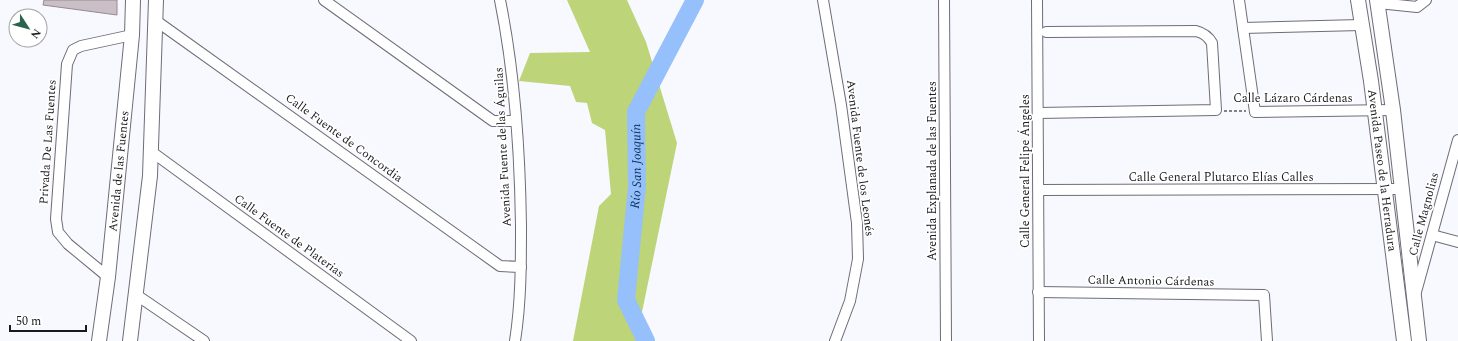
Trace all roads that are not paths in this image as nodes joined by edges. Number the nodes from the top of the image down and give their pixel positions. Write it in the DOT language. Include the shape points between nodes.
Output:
graph roads {
  1 [pos="324,0"];
  2 [pos="500,0"];
  3 [pos="822,0"];
  4 [pos="944,0"];
  5 [pos="1037,0"];
  6 [pos="1239,0"];
  7 [pos="1358,0"];
  8 [pos="1426,0"];
  9 [pos="1377,2"];
  10 [pos="133,5"];
  11 [pos="156,14"];
  12 [pos="1361,25"];
  13 [pos="1243,28"];
  14 [pos="133,30"];
  15 [pos="1046,32"];
  16 [pos="1393,110"];
  17 [pos="1375,111"];
  18 [pos="1038,113"];
  19 [pos="516,121"];
  20 [pos="1458,140"];
  21 [pos="152,152"];
  22 [pos="1402,189"];
  23 [pos="1039,190"];
  24 [pos="1384,190"];
  25 [pos="1432,235"];
  26 [pos="1458,242"];
  27 [pos="521,267"];
  28 [pos="108,277"];
  29 [pos="1038,292"];
  30 [pos="135,294"];
  31 [pos="1415,296"];
  32 [pos="99,341"];
  33 [pos="130,341"];
  34 [pos="204,341"];
  35 [pos="411,341"];
  36 [pos="516,341"];
  37 [pos="835,341"];
  38 [pos="946,341"];
  39 [pos="1039,341"];
  40 [pos="1267,341"];
  41 [pos="1404,341"];
  42 [pos="1419,341"];
  1 -- 19 [label="street" via="493,121"];
  2 -- 19 [label="street, Avenida Fuente de las Águilas" via="509,44"];
  3 -- 37 [label="street, Avenida Fuente de los Leonés" via="841,105 857,230 858,259 850,301"];
  4 -- 38 [label="street, Avenida Explanada de las Fuentes"];
  5 -- 18 [label="street, Calle General Felipe Ángeles"];
  6 -- 13 [label="street"];
  7 -- 12 [label="main road, Avenida Paseo de la Herradura"];
  8 -- 9 [label="street" via="1416,7"];
  9 -- 16 [label="main road, Avenida Paseo de la Herradura"];
  10 -- 11 [label="main road" via="142,6"];
  10 -- 14 [label="main road, Avenida de las Fuentes"];
  11 -- 14 [label="main road" via="147,31"];
  11 -- 21 [label="main road"];
  11 -- 27 [label="street, Calle Fuente de Concordia" via="500,266"];
  12 -- 13 [label="street"];
  12 -- 17 [label="main road, Avenida Paseo de la Herradura"];
  13 -- 17 [label="street, Calle Lázaro Cárdenas" via="1255,112"];
  14 -- 28 [label="main road, Avenida de las Fuentes"];
  14 -- 28 [label="street, Privada De Las Fuentes" via="73,50 67,64 56,219 58,232 68,244"];
  15 -- 18 [label="street" via="1201,32 1208,36 1212,44 1216,110"];
  16 -- 17 [label="street, Calle Lázaro Cárdenas"];
  16 -- 22 [label="main road, Avenida Paseo de la Herradura"];
  17 -- 24 [label="main road, Avenida Paseo de la Herradura"];
  18 -- 23 [label="street, Calle General Felipe Ángeles"];
  19 -- 27 [label="street, Avenida Fuente de las Águilas"];
  20 -- 25 [label="street, Calle Magnolias"];
  21 -- 30 [label="main road"];
  21 -- 35 [label="street, Calle Fuente de Platerias"];
  22 -- 24 [label="street, Calle General Plutarco Elías Calles"];
  22 -- 31 [label="main road, Avenida Paseo de la Herradura"];
  23 -- 24 [label="street, Calle General Plutarco Elías Calles"];
  23 -- 29 [label="street, Calle General Felipe Ángeles"];
  24 -- 41 [label="main road, Avenida Paseo de la Herradura"];
  25 -- 26 [label="street"];
  25 -- 31 [label="street, Calle Magnolias"];
  27 -- 36 [label="street, Avenida Fuente de las Águilas"];
  28 -- 32 [label="main road, Avenida de las Fuentes"];
  29 -- 39 [label="street, Calle General Felipe Ángeles"];
  29 -- 40 [label="street, Calle Antonio Cárdenas" via="1264,295"];
  30 -- 33 [label="main road"];
  30 -- 34 [label="street"];
  31 -- 42 [label="main road, Avenida Paseo de la Herradura"];
}
